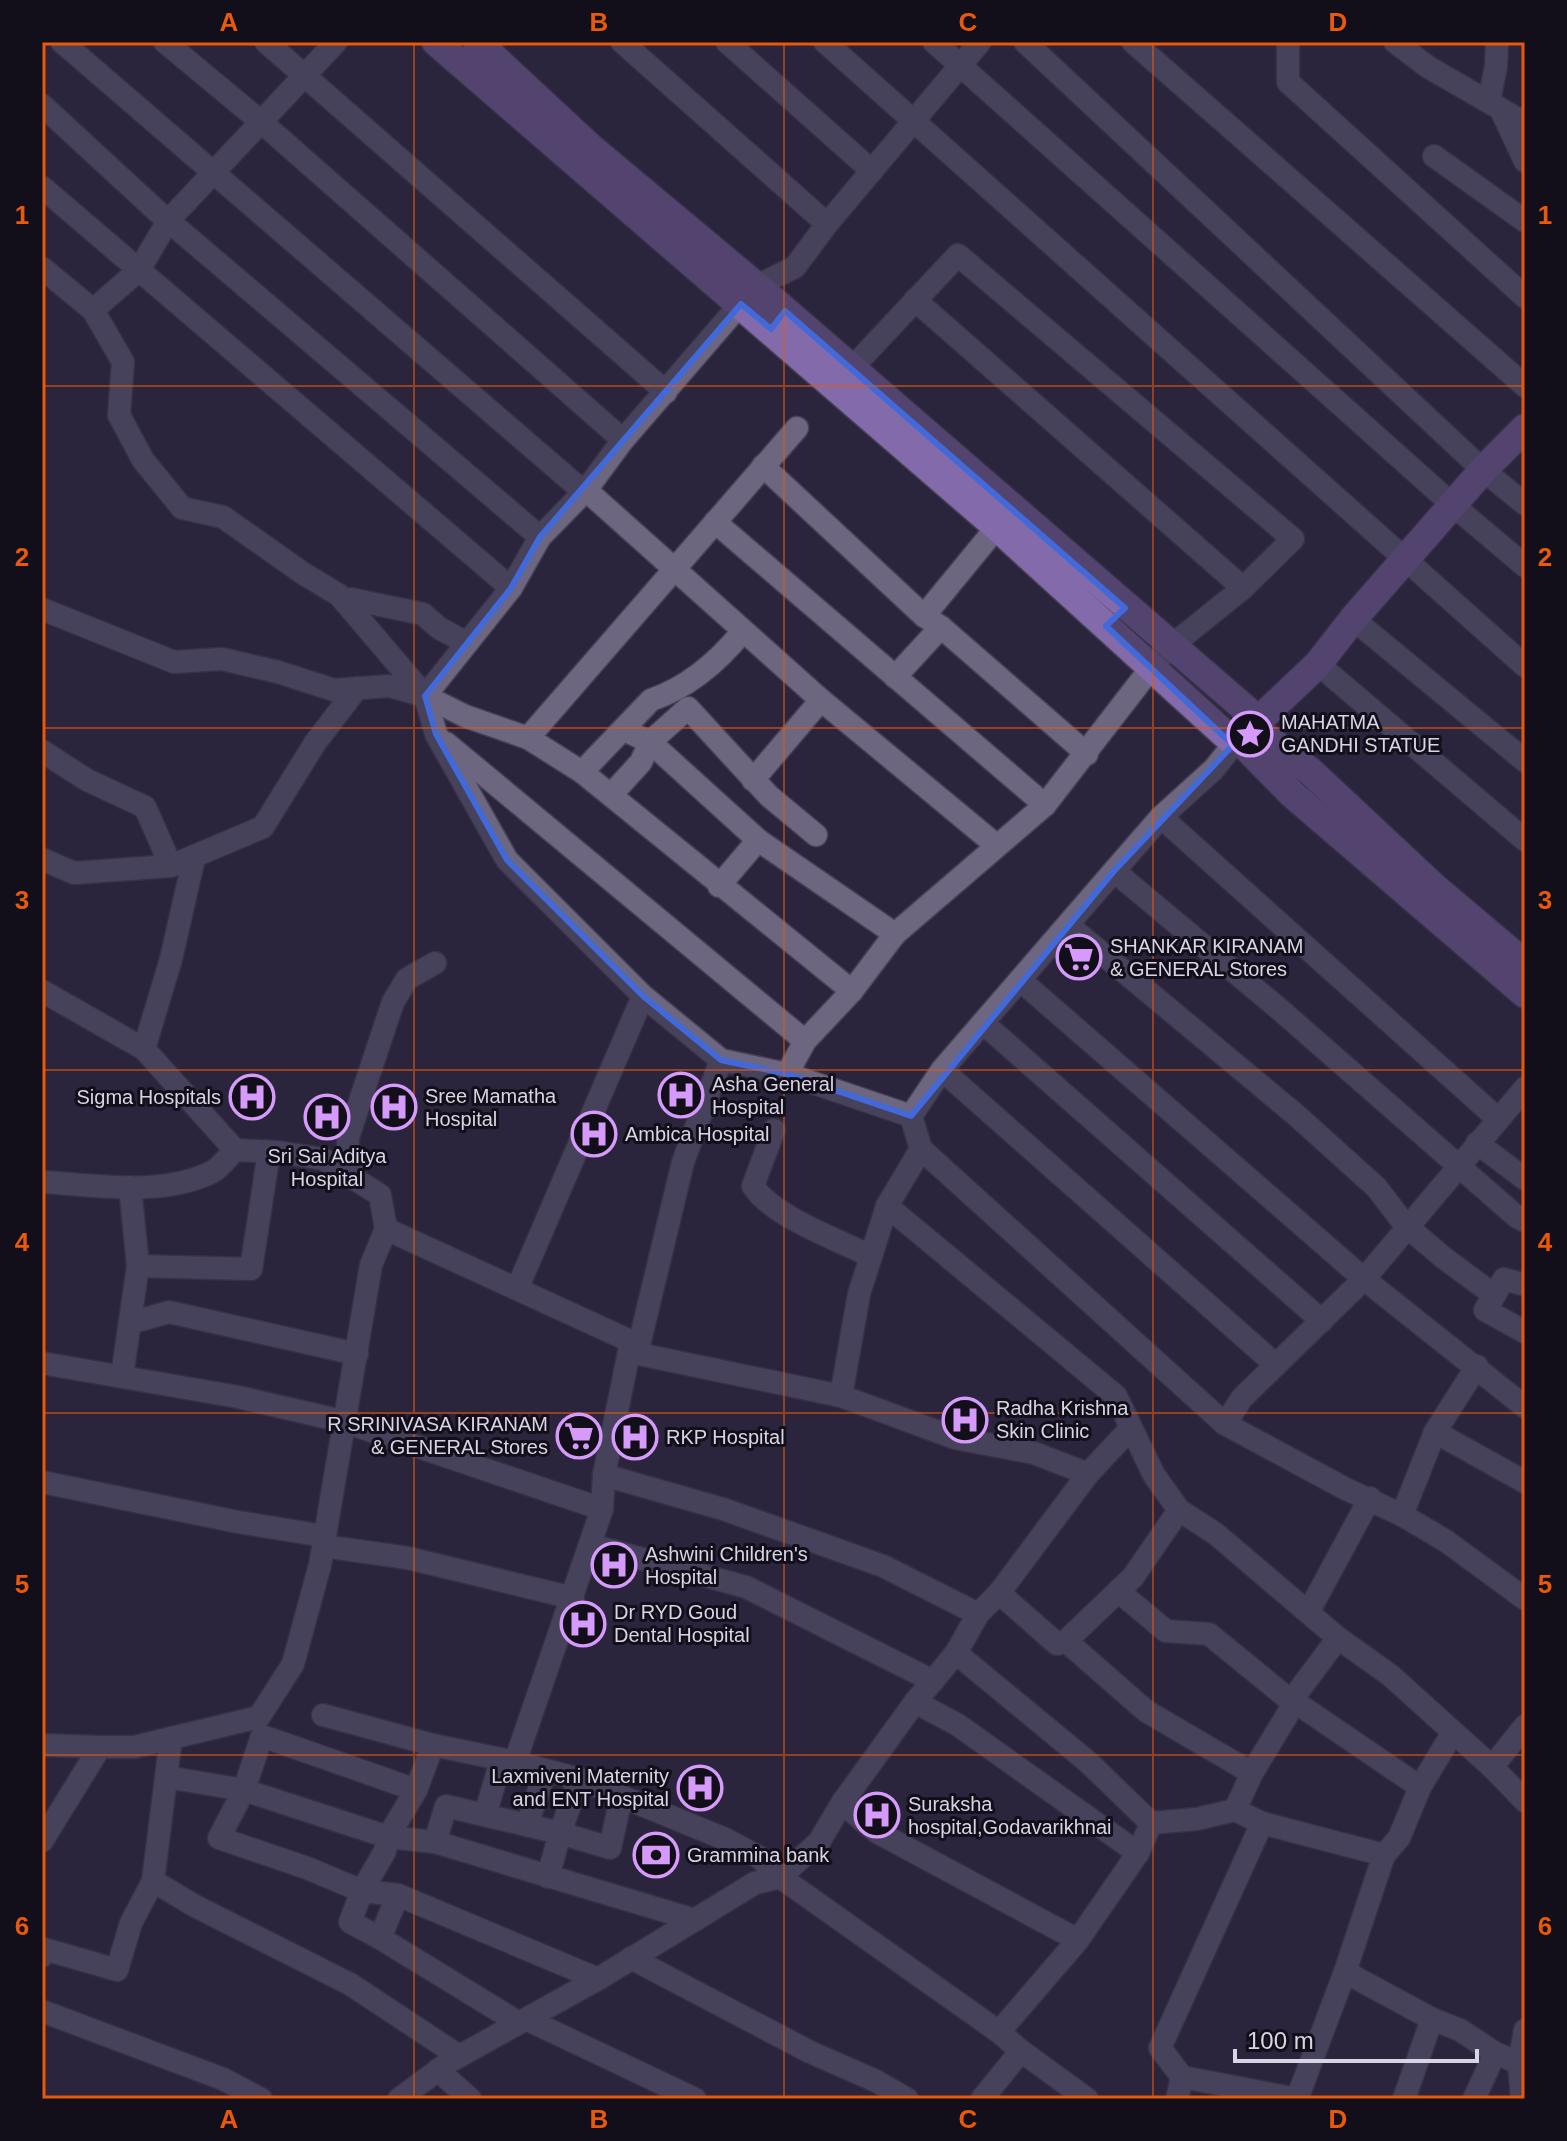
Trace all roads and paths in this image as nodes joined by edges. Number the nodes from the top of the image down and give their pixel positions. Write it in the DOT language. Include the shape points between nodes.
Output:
graph roads {
  1 [pos="62,42"];
  2 [pos="165,42"];
  3 [pos="266,42"];
  4 [pos="336,42"];
  5 [pos="436,42"];
  6 [pos="477,42"];
  7 [pos="622,42"];
  8 [pos="727,42"];
  9 [pos="825,42"];
  10 [pos="934,42"];
  11 [pos="980,42"];
  12 [pos="1025,42"];
  13 [pos="1133,42"];
  14 [pos="1288,42"];
  15 [pos="1395,42"];
  16 [pos="1497,42"];
  17 [pos="960,64"];
  18 [pos="304,76"];
  19 [pos="42,105"];
  20 [pos="1495,106"];
  21 [pos="914,120"];
  22 [pos="260,121"];
  23 [pos="1525,123"];
  24 [pos="1434,156"];
  25 [pos="1525,161"];
  26 [pos="872,171"];
  27 [pos="215,174"];
  28 [pos="42,187"];
  29 [pos="168,221"];
  30 [pos="1525,221"];
  31 [pos="827,224"];
  32 [pos="42,268"];
  33 [pos="139,270"];
  34 [pos="738,287"];
  35 [pos="1525,297"];
  36 [pos="915,300"];
  37 [pos="93,310"];
  38 [pos="778,320"];
  39 [pos="851,369"];
  40 [pos="1525,386"];
  41 [pos="666,392"];
  42 [pos="797,428"];
  43 [pos="1525,428"];
  44 [pos="623,440"];
  45 [pos="763,466"];
  46 [pos="1483,470"];
  47 [pos="585,491"];
  48 [pos="1525,504"];
  49 [pos="1454,506"];
  50 [pos="715,522"];
  51 [pos="997,527"];
  52 [pos="540,537"];
  53 [pos="1407,559"];
  54 [pos="1525,566"];
  55 [pos="674,570"];
  56 [pos="511,588"];
  57 [pos="1243,588"];
  58 [pos="345,602"];
  59 [pos="42,609"];
  60 [pos="1116,617"];
  61 [pos="1353,619"];
  62 [pos="933,622"];
  63 [pos="743,631"];
  64 [pos="467,643"];
  65 [pos="1170,647"];
  66 [pos="1318,664"];
  67 [pos="1525,666"];
  68 [pos="1151,668"];
  69 [pos="895,677"];
  70 [pos="357,688"];
  71 [pos="425,696"];
  72 [pos="821,700"];
  73 [pos="624,730"];
  74 [pos="1248,733"];
  75 [pos="436,734"];
  76 [pos="528,738"];
  77 [pos="650,742"];
  78 [pos="42,751"];
  79 [pos="1087,754"];
  80 [pos="1525,761"];
  81 [pos="582,772"];
  82 [pos="753,780"];
  83 [pos="611,795"];
  84 [pos="1045,805"];
  85 [pos="1161,817"];
  86 [pos="816,835"];
  87 [pos="758,840"];
  88 [pos="1525,840"];
  89 [pos="996,845"];
  90 [pos="194,858"];
  91 [pos="42,859"];
  92 [pos="171,866"];
  93 [pos="1114,871"];
  94 [pos="719,886"];
  95 [pos="1068,925"];
  96 [pos="895,934"];
  97 [pos="435,963"];
  98 [pos="1525,964"];
  99 [pos="1020,980"];
  100 [pos="42,991"];
  101 [pos="852,991"];
  102 [pos="1525,994"];
  103 [pos="643,996"];
  104 [pos="983,1023"];
  105 [pos="805,1041"];
  106 [pos="144,1049"];
  107 [pos="721,1060"];
  108 [pos="942,1070"];
  109 [pos="787,1074"];
  110 [pos="1525,1088"];
  111 [pos="911,1116"];
  112 [pos="1498,1119"];
  113 [pos="774,1130"];
  114 [pos="1477,1143"];
  115 [pos="921,1149"];
  116 [pos="235,1150"];
  117 [pos="269,1152"];
  118 [pos="1458,1167"];
  119 [pos="354,1179"];
  120 [pos="1525,1179"];
  121 [pos="42,1182"];
  122 [pos="130,1187"];
  123 [pos="887,1206"];
  124 [pos="1525,1221"];
  125 [pos="1406,1226"];
  126 [pos="386,1229"];
  127 [pos="870,1256"];
  128 [pos="138,1266"];
  129 [pos="1364,1279"];
  130 [pos="1525,1285"];
  131 [pos="517,1289"];
  132 [pos="1490,1303"];
  133 [pos="1322,1321"];
  134 [pos="130,1323"];
  135 [pos="1525,1332"];
  136 [pos="634,1349"];
  137 [pos="357,1354"];
  138 [pos="42,1363"];
  139 [pos="1276,1365"];
  140 [pos="1477,1366"];
  141 [pos="122,1376"];
  142 [pos="841,1396"];
  143 [pos="1525,1407"];
  144 [pos="342,1421"];
  145 [pos="1225,1424"];
  146 [pos="1130,1429"];
  147 [pos="1435,1432"];
  148 [pos="1088,1474"];
  149 [pos="604,1475"];
  150 [pos="42,1482"];
  151 [pos="1525,1482"];
  152 [pos="1370,1498"];
  153 [pos="602,1509"];
  154 [pos="1179,1510"];
  155 [pos="1402,1515"];
  156 [pos="324,1541"];
  157 [pos="591,1545"];
  158 [pos="1118,1591"];
  159 [pos="999,1593"];
  160 [pos="573,1598"];
  161 [pos="1525,1599"];
  162 [pos="1309,1611"];
  163 [pos="978,1614"];
  164 [pos="1338,1638"];
  165 [pos="1066,1641"];
  166 [pos="956,1653"];
  167 [pos="933,1681"];
  168 [pos="915,1702"];
  169 [pos="1293,1702"];
  170 [pos="323,1715"];
  171 [pos="1525,1726"];
  172 [pos="1452,1734"];
  173 [pos="171,1738"];
  174 [pos="42,1745"];
  175 [pos="433,1745"];
  176 [pos="100,1747"];
  177 [pos="508,1762"];
  178 [pos="1492,1767"];
  179 [pos="545,1772"];
  180 [pos="1252,1773"];
  181 [pos="166,1777"];
  182 [pos="579,1779"];
  183 [pos="1420,1787"];
  184 [pos="244,1790"];
  185 [pos="416,1790"];
  186 [pos="621,1798"];
  187 [pos="1525,1801"];
  188 [pos="842,1803"];
  189 [pos="1235,1810"];
  190 [pos="485,1815"];
  191 [pos="1151,1823"];
  192 [pos="1262,1823"];
  193 [pos="527,1825"];
  194 [pos="560,1833"];
  195 [pos="388,1837"];
  196 [pos="42,1841"];
  197 [pos="435,1842"];
  198 [pos="1138,1853"];
  199 [pos="1384,1855"];
  200 [pos="548,1877"];
  201 [pos="780,1877"];
  202 [pos="153,1881"];
  203 [pos="362,1891"];
  204 [pos="398,1895"];
  205 [pos="695,1920"];
  206 [pos="380,1938"];
  207 [pos="1078,1940"];
  208 [pos="42,1956"];
  209 [pos="631,1958"];
  210 [pos="1345,1972"];
  211 [pos="598,1979"];
  212 [pos="42,2011"];
  213 [pos="1432,2019"];
  214 [pos="523,2021"];
  215 [pos="1525,2030"];
  216 [pos="999,2032"];
  217 [pos="1021,2051"];
  218 [pos="1495,2053"];
  219 [pos="459,2056"];
  220 [pos="1519,2063"];
  221 [pos="438,2070"];
  222 [pos="1180,2088"];
  223 [pos="261,2099"];
  224 [pos="399,2099"];
  225 [pos="470,2099"];
  226 [pos="695,2099"];
  227 [pos="907,2099"];
  228 [pos="982,2099"];
  229 [pos="1087,2099"];
  230 [pos="1404,2099"];
  231 [pos="1474,2099"];
  232 [pos="1522,2099"];
  1 -- 27 [label="street"];
  2 -- 22 [label="street"];
  3 -- 18 [label="street"];
  4 -- 18 [label="street"];
  5 -- 34 [label="main road"];
  6 -- 34 [label="main road"];
  7 -- 31 [label="street"];
  8 -- 26 [label="street"];
  9 -- 21 [label="street"];
  10 -- 17 [label="street"];
  11 -- 17 [label="street"];
  12 -- 46 [label="street"];
  13 -- 40 [label="street"];
  14 -- 35 [label="street" via="1288,82"];
  15 -- 20 [label="street"];
  16 -- 20 [label="street"];
  17 -- 21 [label="street"];
  17 -- 49 [label="street"];
  18 -- 22 [label="street"];
  18 -- 41 [label="street"];
  19 -- 29 [label="street"];
  20 -- 23 [label="street"];
  20 -- 25 [label="street"];
  21 -- 26 [label="street"];
  21 -- 53 [label="street"];
  22 -- 27 [label="street"];
  22 -- 44 [label="street"];
  24 -- 30 [label="street"];
  26 -- 31 [label="street"];
  27 -- 29 [label="street"];
  27 -- 47 [label="street"];
  28 -- 33 [label="street"];
  29 -- 33 [label="street"];
  29 -- 52 [label="street"];
  31 -- 34 [label="street" via="795,267"];
  32 -- 37 [label="street"];
  33 -- 37 [label="street"];
  33 -- 56 [label="street"];
  34 -- 38 [label="main road"];
  34 -- 41 [label="street"];
  36 -- 39 [label="street"];
  36 -- 57 [label="street"];
  36 -- 57 [label="street" via="958,255 1293,539"];
  37 -- 58 [label="street" via="123,362 119,415 143,460 182,508 223,517"];
  38 -- 39 [label="main road"];
  38 -- 51 [label="main road"];
  39 -- 60 [label="main road"];
  41 -- 44 [label="street"];
  42 -- 45 [label="street"];
  43 -- 46 [label="main road"];
  44 -- 47 [label="street"];
  45 -- 50 [label="street"];
  45 -- 62 [label="street"];
  46 -- 48 [label="street"];
  46 -- 49 [label="main road"];
  47 -- 52 [label="street"];
  47 -- 55 [label="street"];
  49 -- 53 [label="main road"];
  49 -- 54 [label="street"];
  50 -- 55 [label="street"];
  50 -- 69 [label="street"];
  51 -- 60 [label="main road"];
  51 -- 62 [label="street"];
  52 -- 56 [label="street"];
  53 -- 61 [label="main road"];
  53 -- 67 [label="street"];
  55 -- 63 [label="street"];
  55 -- 76 [label="street"];
  56 -- 64 [label="street"];
  57 -- 65 [label="street"];
  58 -- 64 [label="street" via="423,614"];
  58 -- 71 [label="street"];
  59 -- 70 [label="street" via="174,662 222,659 334,690"];
  60 -- 65 [label="main road"];
  60 -- 68 [label="main road"];
  61 -- 66 [label="main road"];
  61 -- 80 [label="street"];
  62 -- 69 [label="street"];
  62 -- 79 [label="street"];
  63 -- 72 [label="street"];
  63 -- 73 [label="street" via="720,659 651,700"];
  64 -- 71 [label="street"];
  65 -- 68 [label="street"];
  65 -- 74 [label="main road"];
  66 -- 74 [label="main road"];
  66 -- 88 [label="street"];
  68 -- 74 [label="main road"];
  68 -- 79 [label="street"];
  69 -- 84 [label="street"];
  70 -- 71 [label="street" via="389,686"];
  70 -- 90 [label="street" via="263,827"];
  71 -- 75 [label="street"];
  71 -- 76 [label="street"];
  72 -- 82 [label="street"];
  72 -- 89 [label="street"];
  73 -- 77 [label="street"];
  73 -- 81 [label="street"];
  74 -- 85 [label="street"];
  74 -- 98 [label="main road" via="1311,772"];
  74 -- 102 [label="main road" via="1292,794"];
  75 -- 103 [label="street" via="507,860"];
  75 -- 105 [label="street"];
  76 -- 81 [label="street"];
  77 -- 82 [label="street" via="688,708"];
  77 -- 83 [label="street" via="641,762"];
  77 -- 87 [label="street"];
  78 -- 92 [label="street" via="145,807"];
  79 -- 84 [label="street"];
  81 -- 83 [label="street"];
  82 -- 86 [label="street"];
  83 -- 94 [label="street"];
  84 -- 89 [label="street"];
  85 -- 93 [label="street"];
  85 -- 112 [label="street"];
  87 -- 94 [label="street"];
  87 -- 96 [label="street"];
  89 -- 96 [label="street"];
  90 -- 92 [label="street"];
  90 -- 106 [label="street"];
  91 -- 92 [label="street" via="74,873"];
  93 -- 95 [label="street"];
  93 -- 118 [label="street"];
  94 -- 101 [label="street"];
  95 -- 99 [label="street"];
  95 -- 125 [label="street" via="1365,1176"];
  96 -- 101 [label="street"];
  97 -- 119 [label="street" via="407,979 393,1002 348,1137"];
  99 -- 104 [label="street"];
  99 -- 129 [label="street"];
  100 -- 106 [label="street"];
  101 -- 105 [label="street"];
  103 -- 107 [label="street"];
  103 -- 131 [label="street"];
  104 -- 108 [label="street"];
  104 -- 133 [label="street"];
  105 -- 109 [label="street"];
  106 -- 116 [label="street"];
  107 -- 109 [label="street"];
  107 -- 136 [label="street" via="683,1162"];
  108 -- 111 [label="street"];
  108 -- 139 [label="street"];
  109 -- 111 [label="street"];
  110 -- 112 [label="street"];
  111 -- 115 [label="street"];
  112 -- 114 [label="street"];
  113 -- 127 [label="street" via="753,1186 759,1196"];
  114 -- 118 [label="street"];
  114 -- 120 [label="street"];
  115 -- 123 [label="street"];
  115 -- 145 [label="street"];
  116 -- 117 [label="street"];
  116 -- 122 [label="street" via="214,1171 175,1183"];
  117 -- 119 [label="street" via="323,1159"];
  117 -- 128 [label="street" via="251,1269"];
  118 -- 124 [label="street"];
  118 -- 125 [label="street"];
  119 -- 126 [label="street" via="380,1195"];
  121 -- 122 [label="street"];
  122 -- 128 [label="street"];
  123 -- 127 [label="street"];
  123 -- 146 [label="street" via="1116,1396"];
  125 -- 129 [label="street"];
  125 -- 132 [label="street"];
  126 -- 131 [label="street"];
  126 -- 137 [label="street" via="371,1265"];
  127 -- 142 [label="street"];
  128 -- 134 [label="street"];
  129 -- 133 [label="street"];
  129 -- 140 [label="street"];
  130 -- 132 [label="street" via="1504,1279"];
  131 -- 136 [label="street"];
  132 -- 135 [label="street"];
  133 -- 139 [label="street"];
  134 -- 137 [label="street" via="169,1312"];
  134 -- 141 [label="street"];
  136 -- 142 [label="street"];
  136 -- 149 [label="street"];
  137 -- 144 [label="street"];
  138 -- 141 [label="street"];
  139 -- 145 [label="street" via="1242,1398"];
  140 -- 143 [label="street"];
  140 -- 147 [label="street"];
  141 -- 144 [label="street"];
  142 -- 148 [label="street" via="955,1438 1034,1453"];
  144 -- 153 [label="street"];
  144 -- 156 [label="street"];
  145 -- 152 [label="street"];
  146 -- 148 [label="street"];
  146 -- 154 [label="street"];
  147 -- 151 [label="street"];
  147 -- 155 [label="street"];
  148 -- 159 [label="street"];
  149 -- 153 [label="street"];
  149 -- 163 [label="street" via="723,1509 883,1566"];
  150 -- 156 [label="street"];
  152 -- 155 [label="street"];
  152 -- 162 [label="street"];
  153 -- 157 [label="street"];
  154 -- 158 [label="street"];
  154 -- 162 [label="street"];
  155 -- 161 [label="street"];
  156 -- 160 [label="street"];
  156 -- 173 [label="street" via="293,1664 259,1717"];
  157 -- 160 [label="street"];
  157 -- 167 [label="street" via="746,1587"];
  158 -- 165 [label="street"];
  158 -- 169 [label="street" via="1166,1631 1209,1634"];
  159 -- 163 [label="street"];
  159 -- 165 [label="street" via="1057,1644"];
  160 -- 177 [label="street"];
  162 -- 164 [label="street"];
  163 -- 166 [label="street"];
  164 -- 169 [label="street"];
  164 -- 172 [label="street" via="1390,1675"];
  165 -- 180 [label="street" via="1146,1711"];
  166 -- 167 [label="street"];
  166 -- 191 [label="street" via="1088,1762"];
  167 -- 168 [label="street"];
  168 -- 188 [label="street"];
  168 -- 198 [label="street" via="958,1725"];
  169 -- 180 [label="street"];
  169 -- 183 [label="street"];
  170 -- 175 [label="street"];
  171 -- 178 [label="street"];
  172 -- 178 [label="street"];
  172 -- 183 [label="street"];
  173 -- 176 [label="street" via="134,1747"];
  173 -- 181 [label="street"];
  174 -- 176 [label="street"];
  175 -- 177 [label="street"];
  175 -- 185 [label="street"];
  176 -- 196 [label="street"];
  177 -- 179 [label="street"];
  177 -- 190 [label="street"];
  178 -- 187 [label="street"];
  179 -- 182 [label="street"];
  179 -- 193 [label="street"];
  180 -- 189 [label="street"];
  181 -- 184 [label="street"];
  181 -- 202 [label="street"];
  182 -- 186 [label="street"];
  182 -- 194 [label="street"];
  183 -- 199 [label="street" via="1399,1838"];
  184 -- 185 [label="street" via="262,1736"];
  184 -- 195 [label="street"];
  184 -- 203 [label="street" via="219,1838"];
  185 -- 195 [label="street"];
  186 -- 194 [label="street" via="610,1848"];
  186 -- 201 [label="street" via="725,1839 759,1857"];
  188 -- 201 [label="street" via="819,1842"];
  188 -- 207 [label="street" via="877,1832"];
  189 -- 191 [label="street"];
  189 -- 192 [label="street"];
  190 -- 193 [label="street"];
  190 -- 197 [label="street" via="446,1806"];
  191 -- 198 [label="street"];
  192 -- 199 [label="street"];
  192 -- 222 [label="street" via="1160,2048"];
  193 -- 194 [label="street"];
  194 -- 200 [label="street"];
  195 -- 197 [label="street"];
  195 -- 203 [label="street"];
  197 -- 200 [label="street"];
  198 -- 207 [label="street"];
  199 -- 210 [label="street"];
  200 -- 205 [label="street"];
  201 -- 205 [label="street" via="755,1883"];
  201 -- 216 [label="street"];
  202 -- 208 [label="street" via="131,1923 117,1970 44,1949"];
  202 -- 219 [label="street" via="350,1984"];
  203 -- 204 [label="street"];
  203 -- 206 [label="street" via="350,1922"];
  204 -- 206 [label="street"];
  204 -- 211 [label="street"];
  205 -- 209 [label="street"];
  206 -- 214 [label="street"];
  207 -- 216 [label="street"];
  209 -- 211 [label="street"];
  209 -- 227 [label="street"];
  210 -- 213 [label="street"];
  210 -- 222 [label="street" via="1297,2099"];
  211 -- 214 [label="street"];
  212 -- 223 [label="street" via="223,2079"];
  213 -- 218 [label="street"];
  213 -- 230 [label="street"];
  214 -- 219 [label="street"];
  214 -- 226 [label="street"];
  215 -- 220 [label="street"];
  216 -- 217 [label="street"];
  217 -- 228 [label="street"];
  217 -- 229 [label="street"];
  218 -- 220 [label="street"];
  218 -- 231 [label="street"];
  219 -- 221 [label="street"];
  220 -- 232 [label="street"];
  221 -- 224 [label="street"];
  221 -- 225 [label="street"];
}
